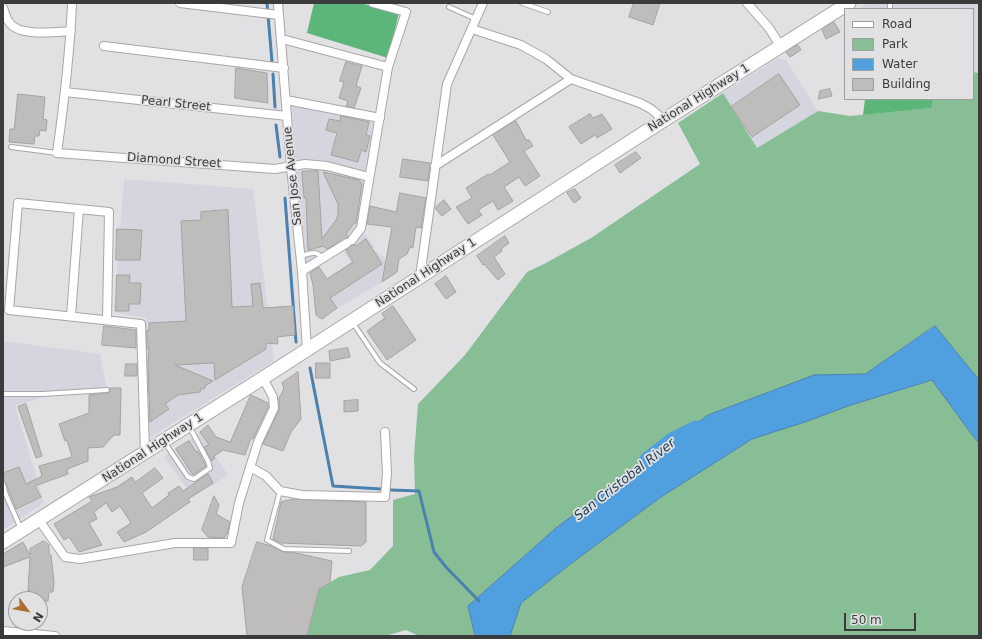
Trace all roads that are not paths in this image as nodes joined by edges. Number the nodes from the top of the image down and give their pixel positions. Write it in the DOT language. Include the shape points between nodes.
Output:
graph roads {
  1 [pos="72,3"];
  2 [pos="180,3"];
  3 [pos="278,3"];
  4 [pos="373,3"];
  5 [pos="483,3"];
  6 [pos="522,3"];
  7 [pos="747,3"];
  8 [pos="849,3"];
  9 [pos="449,7"];
  10 [pos="3,8"];
  11 [pos="548,12"];
  12 [pos="279,15"];
  13 [pos="476,19"];
  14 [pos="472,29"];
  15 [pos="71,32"];
  16 [pos="282,39"];
  17 [pos="104,46"];
  18 [pos="781,46"];
  19 [pos="388,67"];
  20 [pos="284,68"];
  21 [pos="571,79"];
  22 [pos="65,92"];
  23 [pos="286,100"];
  24 [pos="287,116"];
  25 [pos="380,118"];
  26 [pos="664,120"];
  27 [pos="11,147"];
  28 [pos="57,153"];
  29 [pos="291,166"];
  30 [pos="435,166"];
  31 [pos="369,177"];
  32 [pos="79,209"];
  33 [pos="301,256"];
  34 [pos="324,259"];
  35 [pos="302,271"];
  36 [pos="420,277"];
  37 [pos="71,316"];
  38 [pos="107,320"];
  39 [pos="352,321"];
  40 [pos="307,350"];
  41 [pos="263,378"];
  42 [pos="414,389"];
  43 [pos="107,390"];
  44 [pos="3,394"];
  45 [pos="188,425"];
  46 [pos="385,432"];
  47 [pos="163,441"];
  48 [pos="144,453"];
  49 [pos="250,467"];
  50 [pos="3,484"];
  51 [pos="280,491"];
  52 [pos="39,520"];
  53 [pos="22,531"];
  54 [pos="3,542"];
  55 [pos="349,550"];
  56 [pos="3,631"];
  57 [pos="55,636"];
  1 -- 15 [label="street"];
  2 -- 12 [label="street"];
  3 -- 12 [label="street, San Jose Avenue"];
  4 -- 19 [label="street" via="406,12"];
  5 -- 13 [label="street"];
  6 -- 11 [label="lane"];
  7 -- 18 [label="street"];
  8 -- 18 [label="highway, National Highway 1"];
  9 -- 13 [label="lane"];
  10 -- 15 [label="street" via="16,30"];
  12 -- 16 [label="street, San Jose Avenue"];
  13 -- 14 [label="street"];
  14 -- 21 [label="street" via="521,45 546,59"];
  14 -- 30 [label="street" via="448,84"];
  15 -- 22 [label="street"];
  16 -- 19 [label="street"];
  16 -- 20 [label="street, San Jose Avenue"];
  17 -- 20 [label="street"];
  18 -- 26 [label="highway, National Highway 1"];
  19 -- 25 [label="street"];
  20 -- 23 [label="street, San Jose Avenue"];
  21 -- 26 [label="street" via="640,103"];
  21 -- 30 [label="street"];
  22 -- 24 [label="street, Pearl Street"];
  22 -- 28 [label="street"];
  23 -- 24 [label="street, San Jose Avenue"];
  23 -- 25 [label="street"];
  24 -- 29 [label="street, San Jose Avenue"];
  25 -- 31 [label="street"];
  26 -- 36 [label="highway, National Highway 1"];
  27 -- 28 [label="lane"];
  28 -- 29 [label="street, Diamond Street" via="275,169"];
  29 -- 31 [label="street, Diamond Street" via="328,166"];
  29 -- 33 [label="street, San Jose Avenue"];
  30 -- 36 [label="street"];
  31 -- 34 [label="street" via="361,228 350,242"];
  32 -- 37 [label="street"];
  32 -- 37 [label="street" via="18,203 9,310"];
  32 -- 38 [label="street" via="109,212"];
  33 -- 34 [label="lane" via="315,252"];
  33 -- 35 [label="street, San Jose Avenue"];
  34 -- 35 [label="street"];
  35 -- 40 [label="street, San Jose Avenue"];
  36 -- 39 [label="highway, National Highway 1"];
  37 -- 38 [label="street"];
  38 -- 48 [label="street" via="141,324"];
  39 -- 40 [label="highway, National Highway 1"];
  39 -- 42 [label="lane" via="380,363"];
  40 -- 41 [label="highway, National Highway 1"];
  41 -- 45 [label="highway, National Highway 1"];
  41 -- 49 [label="street" via="274,408 258,442"];
  43 -- 44 [label="lane"];
  45 -- 47 [label="highway, National Highway 1"];
  45 -- 47 [label="lane" via="210,468 201,475 194,479 188,477"];
  46 -- 51 [label="street" via="385,497 302,495"];
  47 -- 48 [label="highway, National Highway 1"];
  48 -- 52 [label="highway, National Highway 1"];
  49 -- 51 [label="street" via="266,476"];
  49 -- 52 [label="street" via="231,543 175,543 80,558 65,557"];
  50 -- 53 [label="lane"];
  51 -- 55 [label="lane" via="267,540 284,549"];
  52 -- 53 [label="highway, National Highway 1"];
  53 -- 54 [label="highway, National Highway 1"];
  56 -- 57 [label="street"];
}
